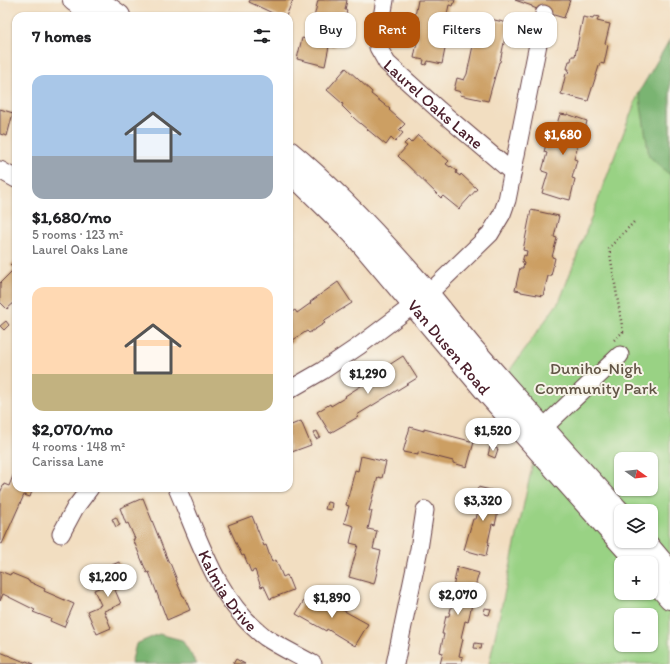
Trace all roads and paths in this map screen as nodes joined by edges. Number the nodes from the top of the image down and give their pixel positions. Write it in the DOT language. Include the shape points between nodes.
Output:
graph roads {
  1 [pos="74,0"];
  2 [pos="97,0"];
  3 [pos="385,0"];
  4 [pos="92,12"];
  5 [pos="114,12"];
  6 [pos="537,48"];
  7 [pos="293,156"];
  8 [pos="0,170"];
  9 [pos="512,172"];
  10 [pos="293,174"];
  11 [pos="12,177"];
  12 [pos="634,222"];
  13 [pos="420,299"];
  14 [pos="620,355"];
  15 [pos="293,388"];
  16 [pos="535,434"];
  17 [pos="87,492"];
  18 [pos="179,492"];
  19 [pos="614,507"];
  20 [pos="425,510"];
  21 [pos="60,534"];
  22 [pos="650,548"];
  23 [pos="633,556"];
  24 [pos="670,572"];
  25 [pos="658,584"];
  26 [pos="670,598"];
  27 [pos="313,664"];
  28 [pos="395,664"];
  1 -- 4 [label="main road"];
  2 -- 5 [label="main road"];
  3 -- 9 [label="street, Laurel Oaks Lane" via="378,47 387,63"];
  6 -- 9 [label="street"];
  7 -- 13 [label="main road, Van Dusen Road" via="346,203"];
  8 -- 11 [label="street"];
  9 -- 13 [label="street" via="507,200 490,234"];
  10 -- 13 [label="main road, Van Dusen Road"];
  12 -- 14 [label="path" via="609,248 623,332 612,342"];
  13 -- 15 [label="street" via="322,371"];
  13 -- 16 [label="main road, Van Dusen Road" via="471,346 524,405"];
  14 -- 16 [label="street"];
  16 -- 19 [label="main road, Van Dusen Road"];
  16 -- 23 [label="main road, Van Dusen Road"];
  17 -- 21 [label="street"];
  18 -- 27 [label="street, Kalmia Drive" via="216,579 234,605 265,636"];
  20 -- 28 [label="street" via="420,550"];
  22 -- 24 [label="main road"];
  25 -- 26 [label="main road"];
}
